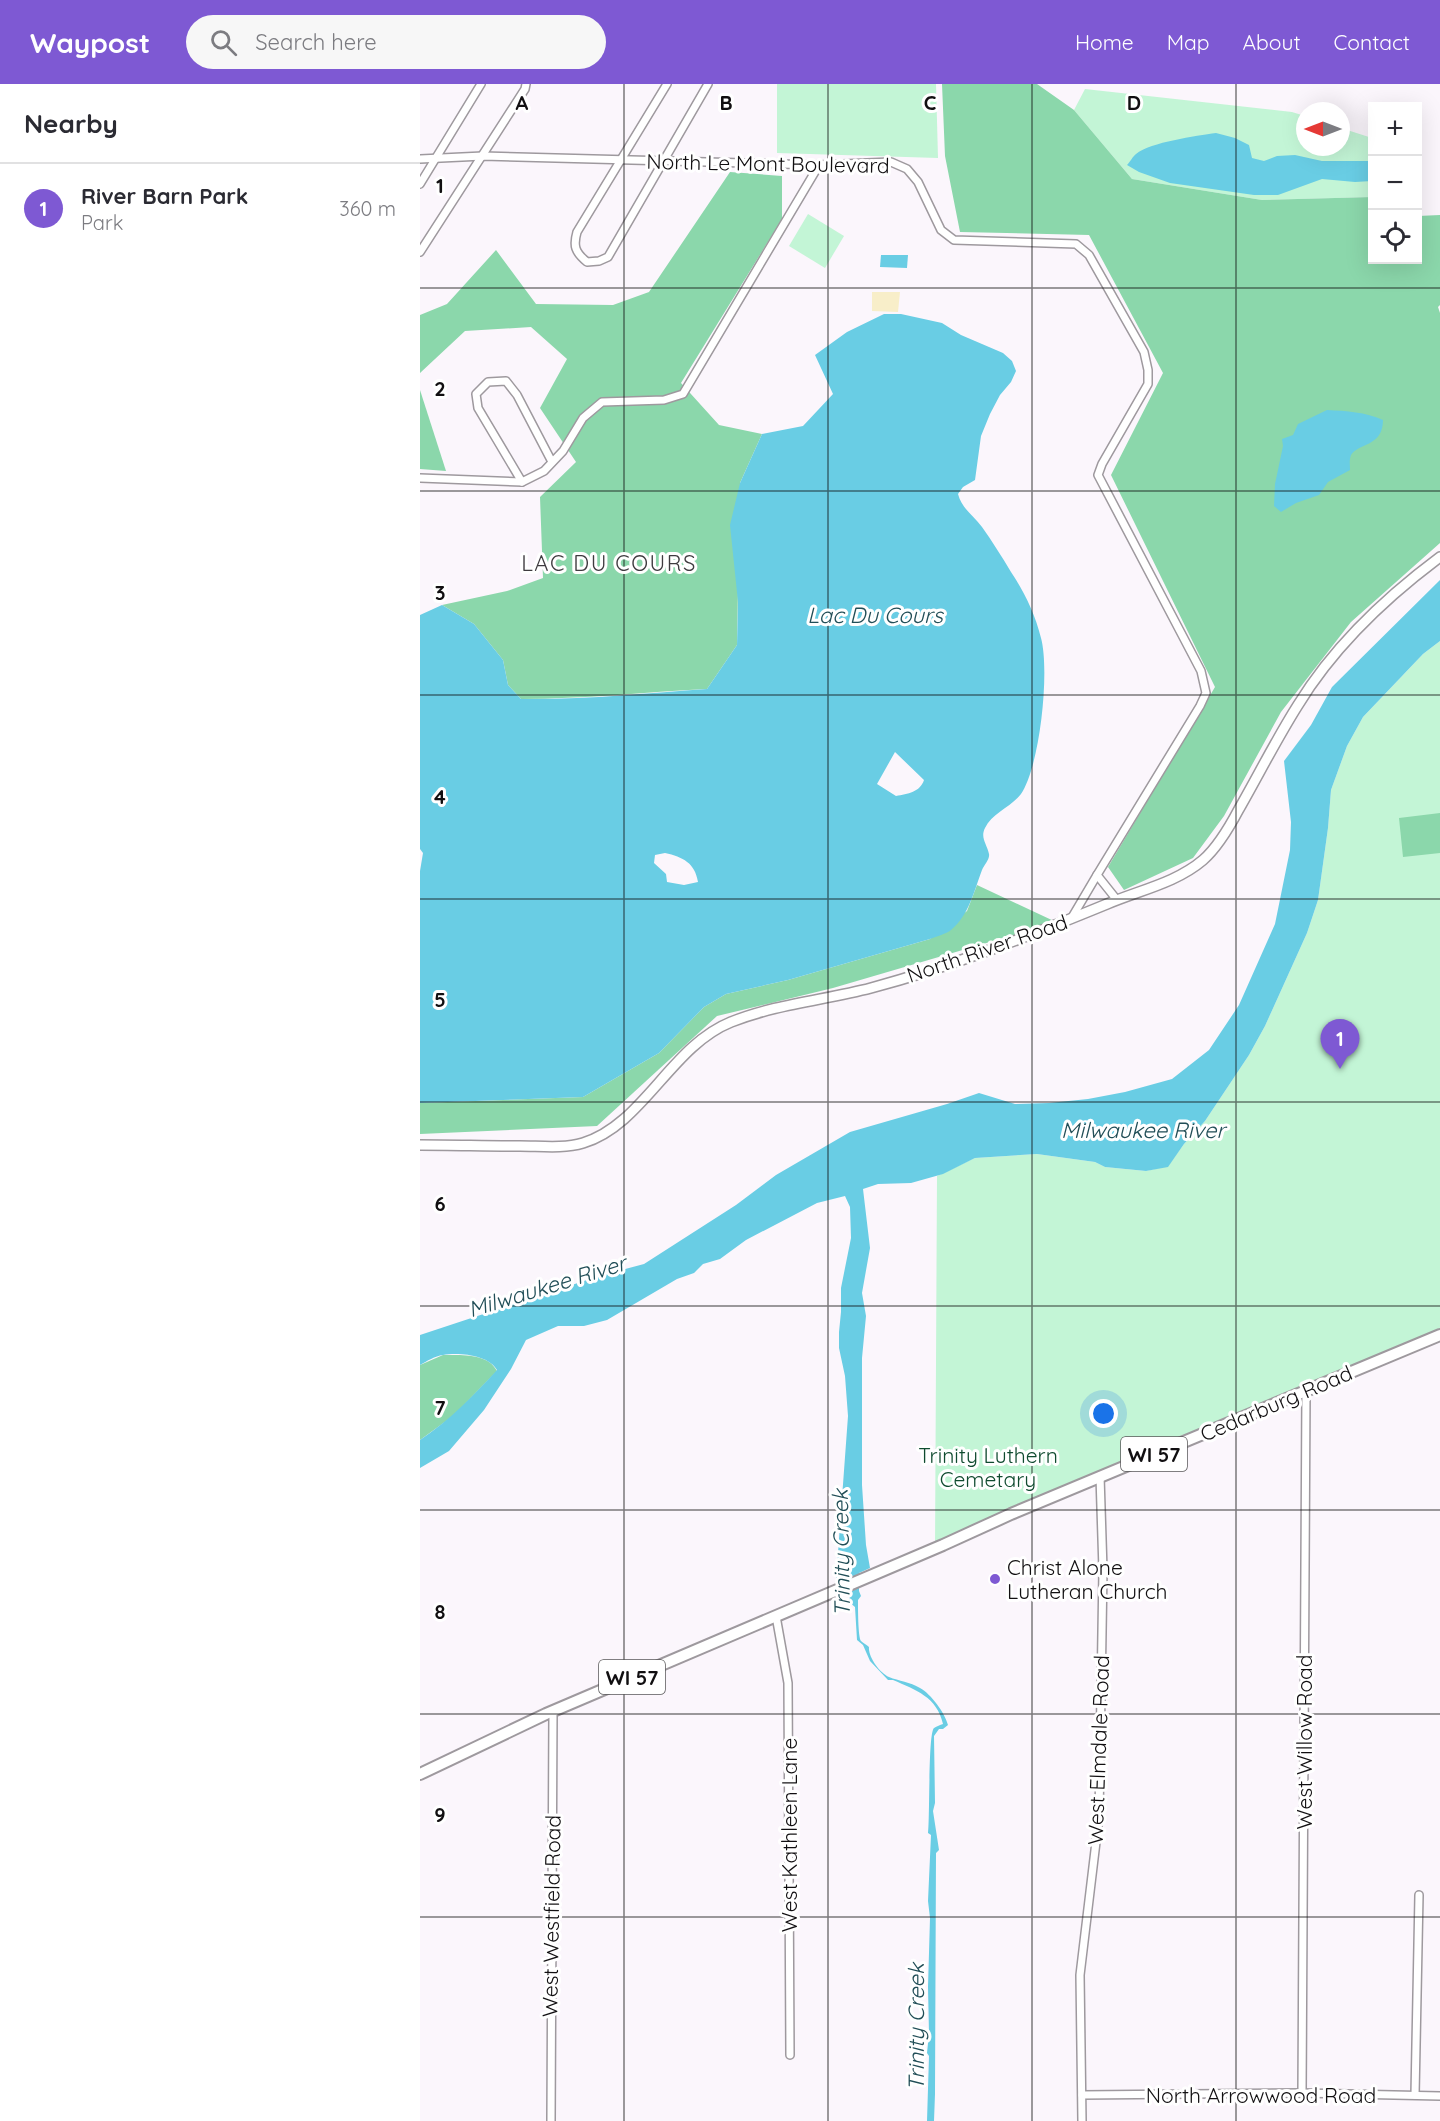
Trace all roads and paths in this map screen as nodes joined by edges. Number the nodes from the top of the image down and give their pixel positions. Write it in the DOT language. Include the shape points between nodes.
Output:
graph roads {
  1 [pos="481,84"];
  2 [pos="526,84"];
  3 [pos="667,84"];
  4 [pos="708,84"];
  5 [pos="483,156"];
  6 [pos="420,159"];
  7 [pos="436,160"];
  8 [pos="619,160"];
  9 [pos="665,160"];
  10 [pos="819,165"];
  11 [pos="420,184"];
  12 [pos="420,252"];
  13 [pos="552,462"];
  14 [pos="420,478"];
  15 [pos="522,482"];
  16 [pos="1440,556"];
  17 [pos="1097,875"];
  18 [pos="1117,900"];
  19 [pos="1071,919"];
  20 [pos="420,1145"];
  21 [pos="1440,1335"];
  22 [pos="1306,1391"];
  23 [pos="1100,1476"];
  24 [pos="776,1616"];
  25 [pos="553,1711"];
  26 [pos="420,1774"];
  27 [pos="1419,1895"];
  28 [pos="790,2055"];
  29 [pos="1302,2093"];
  30 [pos="1082,2095"];
  31 [pos="1415,2095"];
  32 [pos="1440,2096"];
  33 [pos="551,2121"];
  34 [pos="1082,2121"];
  1 -- 7 [label="street"];
  2 -- 5 [label="street"];
  3 -- 8 [label="street"];
  4 -- 9 [label="street"];
  5 -- 7 [label="street, North Le Mont Boulevard"];
  5 -- 8 [label="street, North Le Mont Boulevard"];
  5 -- 12 [label="street"];
  6 -- 7 [label="street, North Le Mont Boulevard"];
  7 -- 11 [label="street"];
  8 -- 9 [label="street, North Le Mont Boulevard"];
  8 -- 9 [label="street" via="577,232 574,245 587,262 608,257"];
  9 -- 10 [label="street, North Le Mont Boulevard"];
  10 -- 13 [label="street" via="683,394 664,400 602,402 584,418"];
  10 -- 17 [label="street, North Le Mont Boulevard" via="891,162 907,170 918,182 941,230 954,240 1076,244 1089,255 1144,352 1148,384 1098,475 1201,671 1206,693"];
  13 -- 15 [label="street" via="544,471"];
  13 -- 15 [label="street" via="506,381 488,382 476,394 478,408"];
  14 -- 15 [label="street"];
  16 -- 18 [label="street, North River Road" via="1341,646 1298,704 1229,827 1205,858 1175,879"];
  17 -- 18 [label="street"];
  17 -- 19 [label="street"];
  18 -- 19 [label="street, North River Road"];
  19 -- 20 [label="street, North River Road" via="1010,944 873,988 721,1026 692,1047 622,1120 581,1144"];
  21 -- 22 [label="main road, Cedarburg Road / WI 57"];
  22 -- 23 [label="main road, Cedarburg Road / WI 57"];
  22 -- 29 [label="street, West Willow Road"];
  23 -- 24 [label="main road, Cedarburg Road / WI 57"];
  23 -- 30 [label="street, West Elmdale Road" via="1103,1570 1100,1817 1080,1975"];
  24 -- 25 [label="main road, Cedarburg Road / WI 57"];
  24 -- 28 [label="street, West Kathleen Lane" via="788,1683"];
  25 -- 26 [label="main road, Cedarburg Road / WI 57"];
  25 -- 33 [label="street, West Westfield Road"];
  27 -- 31 [label="street"];
  29 -- 30 [label="street, North Arrowwood Road"];
  29 -- 31 [label="street, North Arrowwood Road"];
  30 -- 34 [label="street, West Elmdale Road"];
  31 -- 32 [label="street, North Arrowwood Road"];
}
